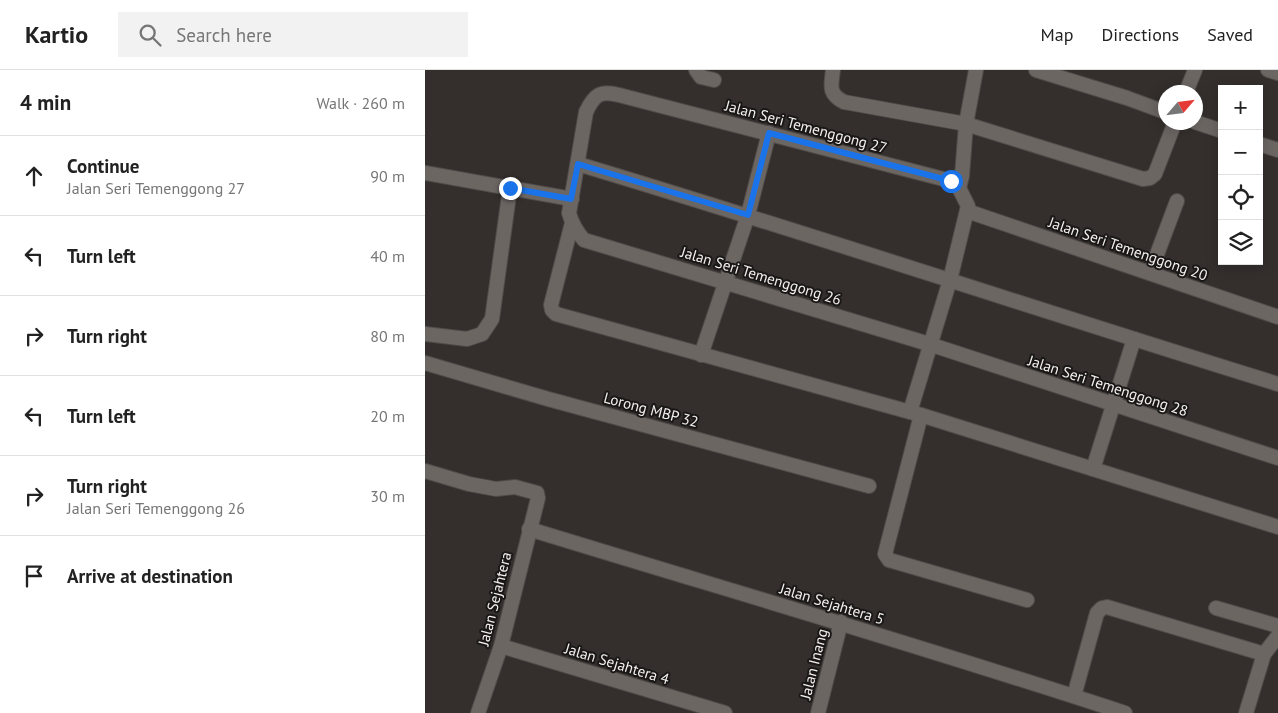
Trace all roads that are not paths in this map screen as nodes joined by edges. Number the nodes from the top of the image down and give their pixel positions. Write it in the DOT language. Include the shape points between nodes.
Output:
graph roads {
  1 [pos="696,70"];
  2 [pos="833,70"];
  3 [pos="976,70"];
  4 [pos="1037,70"];
  5 [pos="1195,70"];
  6 [pos="1268,70"];
  7 [pos="1278,73"];
  8 [pos="715,80"];
  9 [pos="1189,85"];
  10 [pos="1158,109"];
  11 [pos="966,124"];
  12 [pos="1203,125"];
  13 [pos="1172,130"];
  14 [pos="1218,131"];
  15 [pos="769,133"];
  16 [pos="1263,145"];
  17 [pos="1278,150"];
  18 [pos="578,164"];
  19 [pos="425,173"];
  20 [pos="510,188"];
  21 [pos="959,188"];
  22 [pos="571,199"];
  23 [pos="1177,201"];
  24 [pos="967,211"];
  25 [pos="748,215"];
  26 [pos="572,223"];
  27 [pos="1150,273"];
  28 [pos="949,280"];
  29 [pos="726,282"];
  30 [pos="1278,317"];
  31 [pos="425,334"];
  32 [pos="1134,340"];
  33 [pos="929,344"];
  34 [pos="701,355"];
  35 [pos="425,363"];
  36 [pos="1278,384"];
  37 [pos="1112,405"];
  38 [pos="915,413"];
  39 [pos="1278,458"];
  40 [pos="1093,470"];
  41 [pos="425,472"];
  42 [pos="869,486"];
  43 [pos="1278,527"];
  44 [pos="529,529"];
  45 [pos="1027,600"];
  46 [pos="1216,608"];
  47 [pos="841,622"];
  48 [pos="1278,626"];
  49 [pos="1278,636"];
  50 [pos="501,646"];
  51 [pos="1264,654"];
  52 [pos="1074,696"];
  53 [pos="478,713"];
  54 [pos="725,713"];
  55 [pos="818,713"];
  56 [pos="1125,713"];
  57 [pos="1246,713"];
  1 -- 8 [label="street" via="701,77"];
  2 -- 11 [label="street" via="831,88 836,98 844,102"];
  3 -- 11 [label="street"];
  4 -- 10 [label="street"];
  5 -- 9 [label="street"];
  6 -- 7 [label="street"];
  11 -- 13 [label="street" via="1143,178 1155,174"];
  11 -- 21 [label="street"];
  12 -- 14 [label="street"];
  15 -- 18 [label="street, Jalan Seri Temenggong 27" via="609,92 592,100 586,112"];
  15 -- 21 [label="street, Jalan Seri Temenggong 27" via="951,181"];
  15 -- 25 [label="street"];
  16 -- 17 [label="street"];
  18 -- 22 [label="street"];
  18 -- 25 [label="street"];
  19 -- 20 [label="street"];
  20 -- 22 [label="street"];
  20 -- 31 [label="street" via="493,318 482,334 467,339"];
  21 -- 24 [label="street" via="968,206"];
  22 -- 26 [label="street" via="569,213"];
  23 -- 27 [label="street"];
  24 -- 27 [label="street, Jalan Seri Temenggong 20"];
  24 -- 28 [label="street"];
  25 -- 28 [label="street"];
  25 -- 29 [label="street"];
  26 -- 29 [label="street, Jalan Seri Temenggong 26" via="584,240"];
  26 -- 34 [label="street" via="551,305 555,314"];
  27 -- 30 [label="street, Jalan Seri Temenggong 20"];
  28 -- 32 [label="street"];
  28 -- 33 [label="street"];
  29 -- 33 [label="street, Jalan Seri Temenggong 26"];
  29 -- 34 [label="street"];
  32 -- 36 [label="street"];
  32 -- 37 [label="street"];
  33 -- 37 [label="street, Jalan Seri Temenggong 28"];
  33 -- 38 [label="street"];
  34 -- 38 [label="street"];
  35 -- 42 [label="street, Lorong MBP 32"];
  37 -- 39 [label="street, Jalan Seri Temenggong 28"];
  37 -- 40 [label="street"];
  38 -- 40 [label="street"];
  38 -- 45 [label="street" via="885,554 889,560"];
  40 -- 43 [label="street"];
  41 -- 44 [label="street, Jalan Sejahtera" via="496,489 515,487 537,492"];
  44 -- 47 [label="street, Jalan Sejahtera 5"];
  44 -- 50 [label="street, Jalan Sejahtera"];
  46 -- 48 [label="street"];
  47 -- 52 [label="street, Jalan Sejahtera 5"];
  47 -- 55 [label="street, Jalan Inang"];
  49 -- 51 [label="street"];
  50 -- 53 [label="street, Jalan Sejahtera"];
  50 -- 54 [label="street, Jalan Sejahtera 4"];
  51 -- 52 [label="street" via="1102,608 1097,613"];
  51 -- 57 [label="street"];
  52 -- 56 [label="street, Jalan Sejahtera 5"];
}
